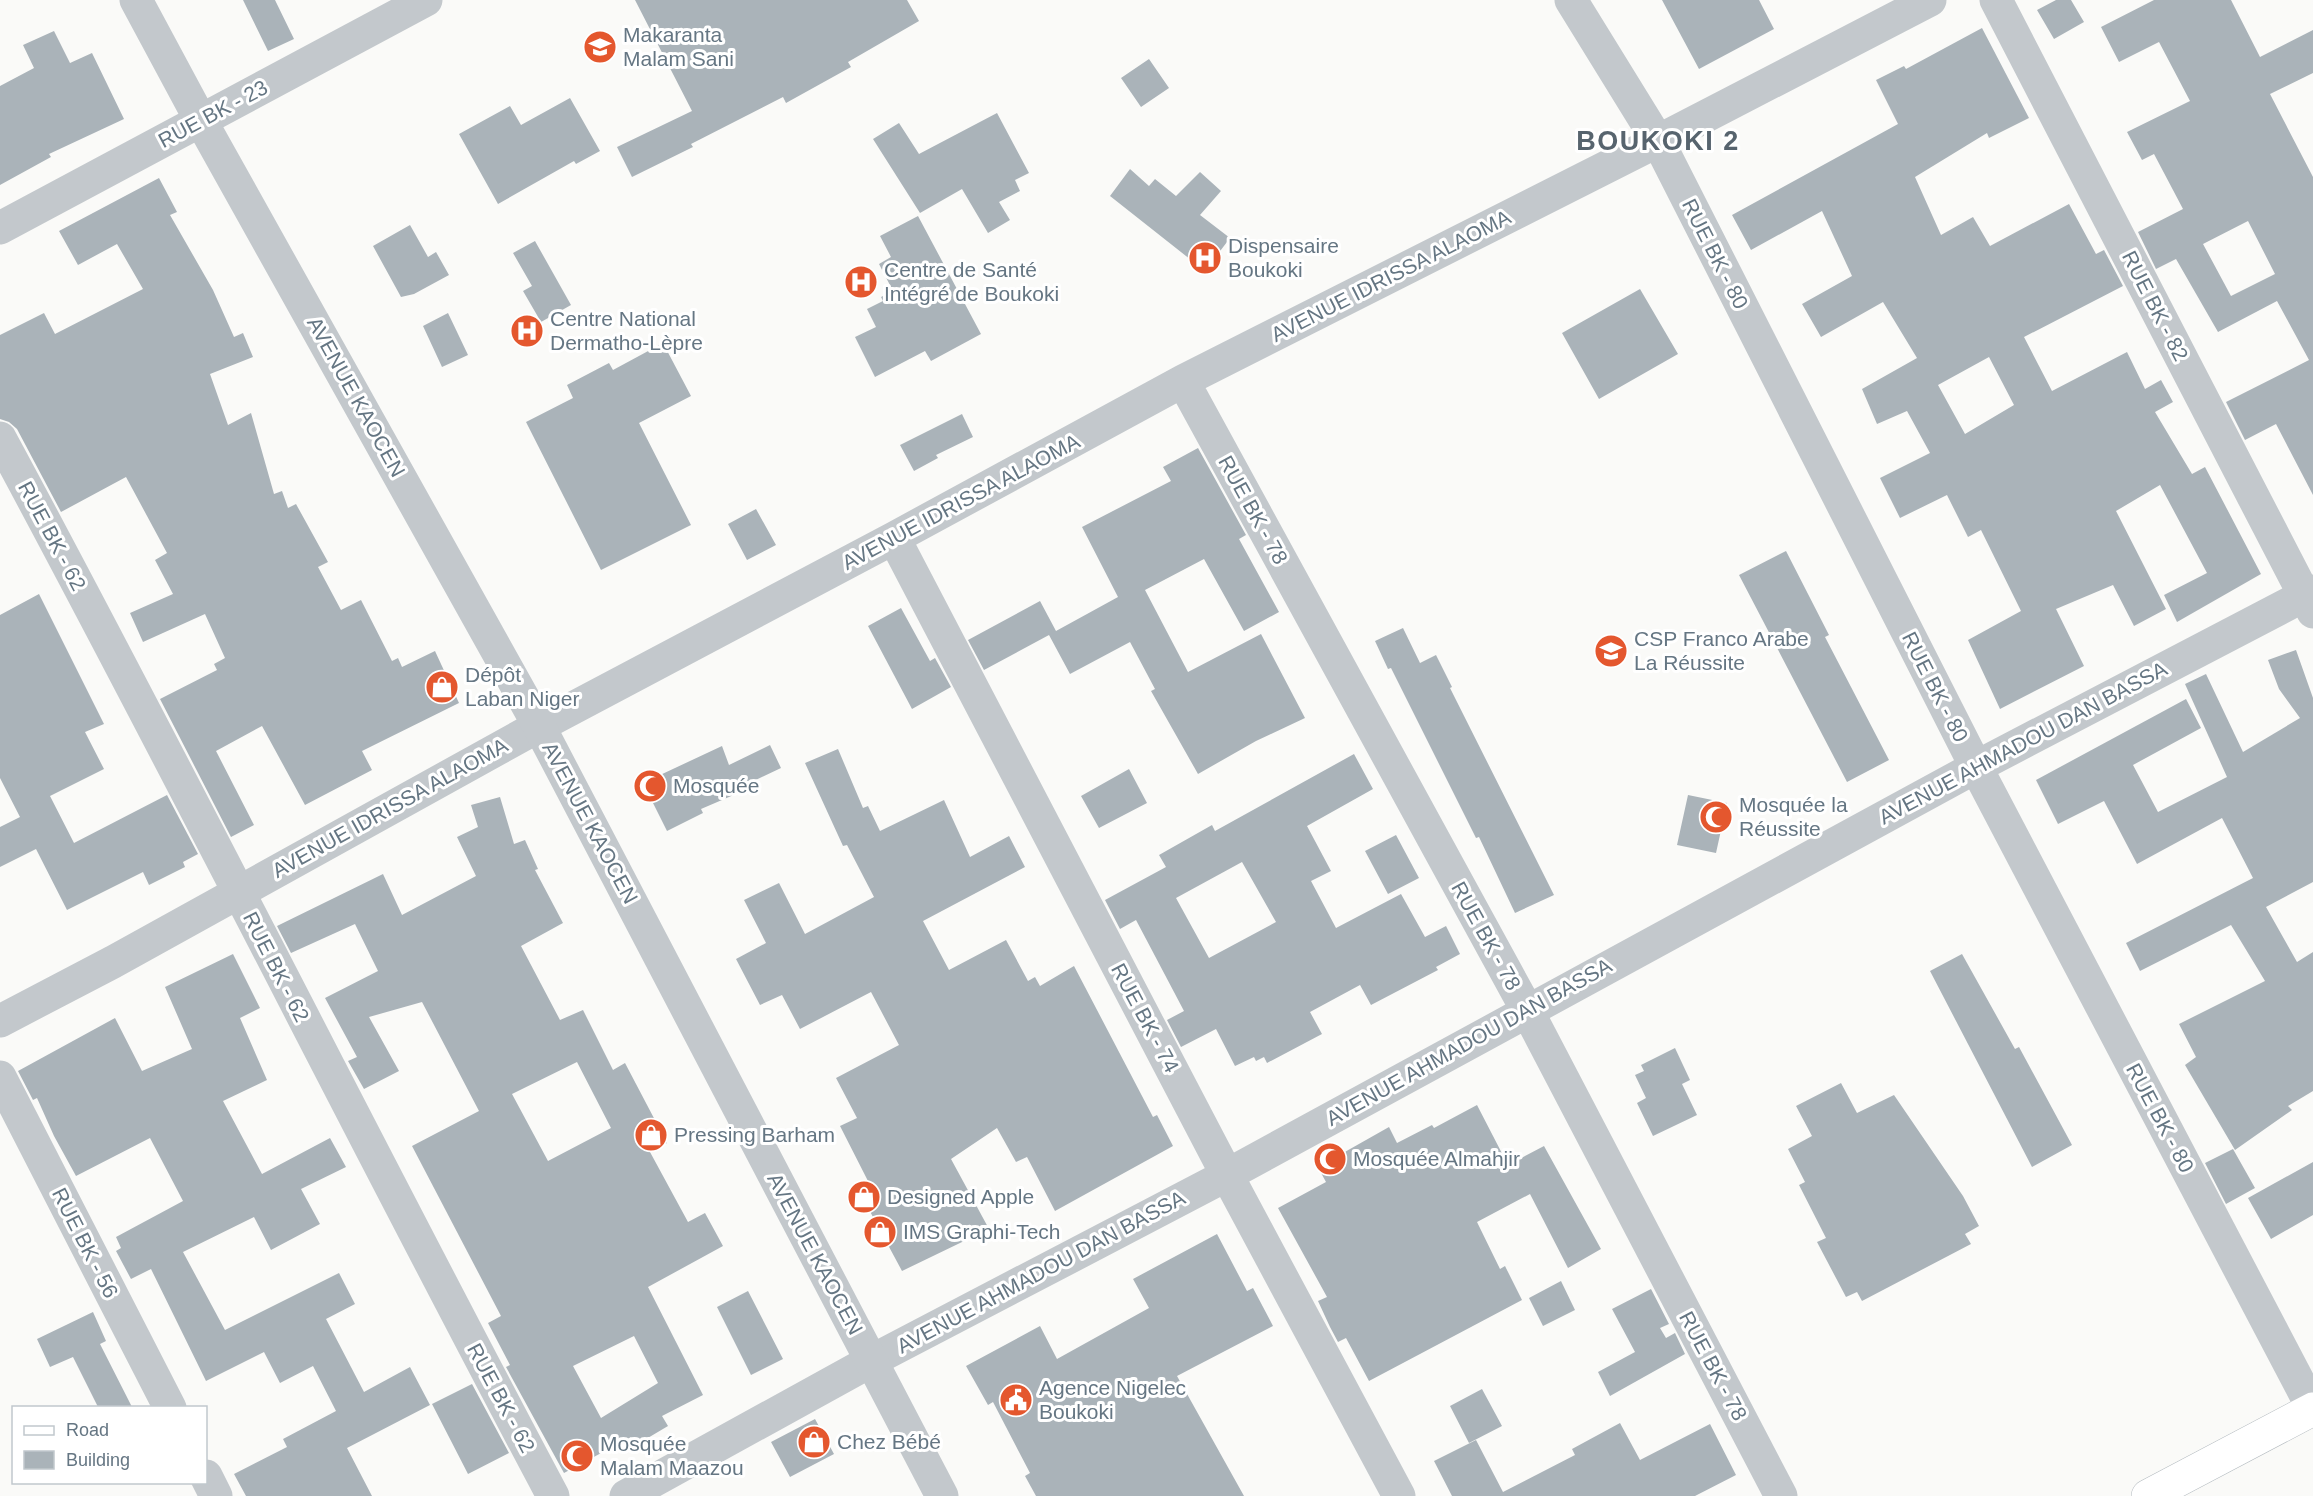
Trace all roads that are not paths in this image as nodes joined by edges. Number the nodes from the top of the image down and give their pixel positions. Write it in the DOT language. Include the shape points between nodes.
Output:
graph roads {
  1 [pos="136,0"];
  2 [pos="426,0"];
  3 [pos="1571,0"];
  4 [pos="1930,0"];
  5 [pos="1996,0"];
  6 [pos="201,121"];
  7 [pos="1658,141"];
  8 [pos="0,228"];
  9 [pos="1183,381"];
  10 [pos="0,438"];
  11 [pos="894,538"];
  12 [pos="2310,599"];
  13 [pos="539,726"];
  14 [pos="1976,767"];
  15 [pos="237,892"];
  16 [pos="1527,1010"];
  17 [pos="0,1021"];
  18 [pos="0,1077"];
  19 [pos="1227,1175"];
  20 [pos="871,1361"];
  21 [pos="169,1406"];
  22 [pos="2313,1409"];
  23 [pos="207,1478"];
  24 [pos="216,1496"];
  25 [pos="553,1496"];
  26 [pos="626,1496"];
  27 [pos="942,1496"];
  28 [pos="1399,1496"];
  29 [pos="1781,1496"];
  30 [pos="2148,1496"];
  1 -- 6 [label="street, AVENUE KAOCEN"];
  2 -- 6 [label="street, RUE BK - 23"];
  3 -- 7 [label="street, RUE BK - 80"];
  4 -- 7 [label="street, AVENUE IDRISSA ALAOMA"];
  5 -- 12 [label="street, RUE BK - 82"];
  6 -- 8 [label="street, RUE BK - 23"];
  6 -- 13 [label="street, AVENUE KAOCEN"];
  7 -- 9 [label="street, AVENUE IDRISSA ALAOMA"];
  7 -- 14 [label="street, RUE BK - 80"];
  9 -- 11 [label="street, AVENUE IDRISSA ALAOMA"];
  9 -- 16 [label="street, RUE BK - 78"];
  10 -- 15 [label="street, RUE BK - 62"];
  11 -- 13 [label="street, AVENUE IDRISSA ALAOMA"];
  11 -- 19 [label="street, RUE BK - 74"];
  12 -- 14 [label="street, AVENUE AHMADOU DAN BASSA"];
  13 -- 15 [label="street, AVENUE IDRISSA ALAOMA"];
  13 -- 20 [label="street, AVENUE KAOCEN"];
  14 -- 16 [label="street, AVENUE AHMADOU DAN BASSA"];
  14 -- 22 [label="street, RUE BK - 80"];
  15 -- 17 [label="street, AVENUE IDRISSA ALAOMA"];
  15 -- 25 [label="street, RUE BK - 62"];
  16 -- 19 [label="street, AVENUE AHMADOU DAN BASSA"];
  16 -- 29 [label="street, RUE BK - 78"];
  18 -- 21 [label="street, RUE BK - 56"];
  19 -- 20 [label="street, AVENUE AHMADOU DAN BASSA"];
  19 -- 28 [label="street, RUE BK - 74"];
  20 -- 26 [label="street, AVENUE AHMADOU DAN BASSA"];
  20 -- 27 [label="street, AVENUE KAOCEN"];
  22 -- 30 [label="main road"];
  23 -- 24 [label="street"];
}
